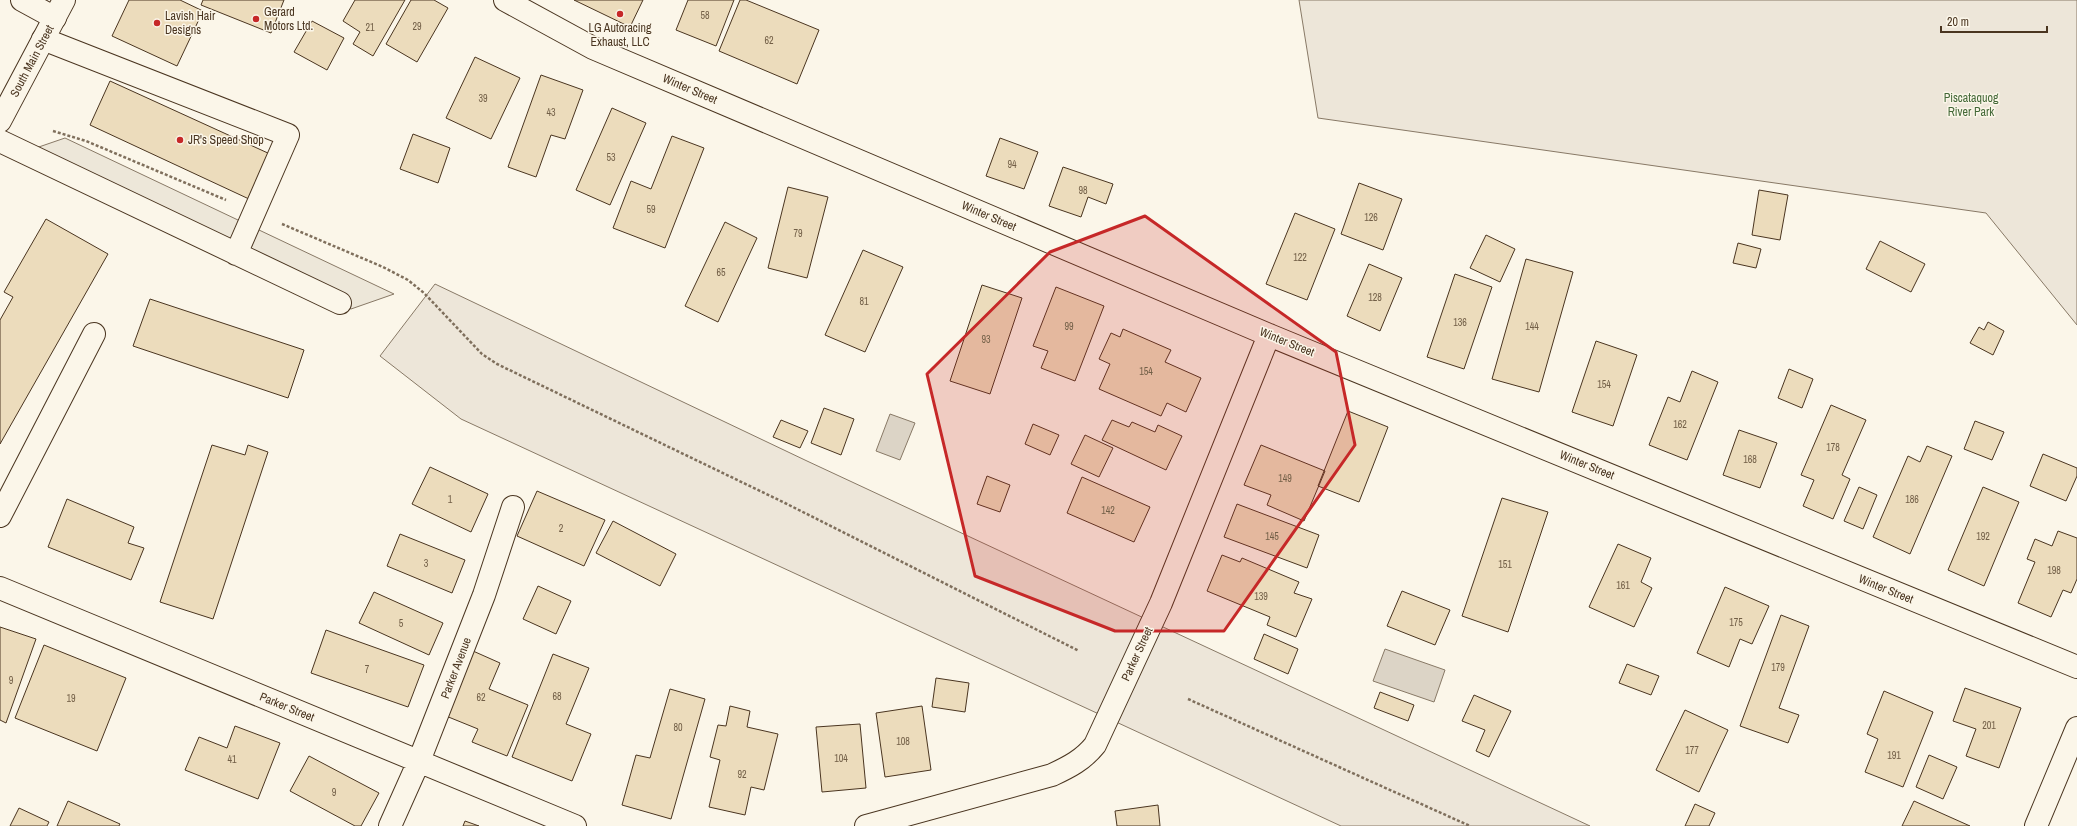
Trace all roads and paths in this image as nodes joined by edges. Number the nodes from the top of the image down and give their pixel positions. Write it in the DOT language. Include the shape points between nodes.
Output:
graph roads {
  1 [pos="22,0"];
  2 [pos="505,0"];
  3 [pos="59,9"];
  4 [pos="43,39"];
  5 [pos="0,121"];
  6 [pos="50,130"];
  7 [pos="0,141"];
  8 [pos="254,213"];
  9 [pos="236,254"];
  10 [pos="340,303"];
  11 [pos="94,334"];
  12 [pos="1269,334"];
  13 [pos="513,507"];
  14 [pos="0,516"];
  15 [pos="0,588"];
  16 [pos="1079,650"];
  17 [pos="2077,667"];
  18 [pos="1188,699"];
  19 [pos="2077,728"];
  20 [pos="419,761"];
  21 [pos="571,825"];
  22 [pos="390,826"];
  23 [pos="866,826"];
  24 [pos="1470,826"];
  25 [pos="2036,826"];
  1 -- 3 [label="street"];
  2 -- 12 [label="street, Winter Street" via="593,48"];
  3 -- 4 [label="street, South Main Street"];
  4 -- 5 [label="street, South Main Street"];
  4 -- 8 [label="street" via="288,135"];
  6 -- 8 [label="path" via="86,141"];
  7 -- 9 [label="street"];
  8 -- 9 [label="street"];
  8 -- 16 [label="path" via="408,280 424,293 482,354 497,364 785,503"];
  9 -- 10 [label="street"];
  11 -- 14 [label="street"];
  12 -- 17 [label="street, Winter Street"];
  12 -- 23 [label="street, Parker Street" via="1161,602 1095,745 1086,756 1052,775"];
  13 -- 20 [label="street, Parker Avenue" via="484,596"];
  15 -- 20 [label="street, Parker Street"];
  18 -- 24 [label="path"];
  19 -- 25 [label="street"];
  20 -- 21 [label="street, Parker Street"];
  20 -- 22 [label="street, Parker Avenue"];
}
